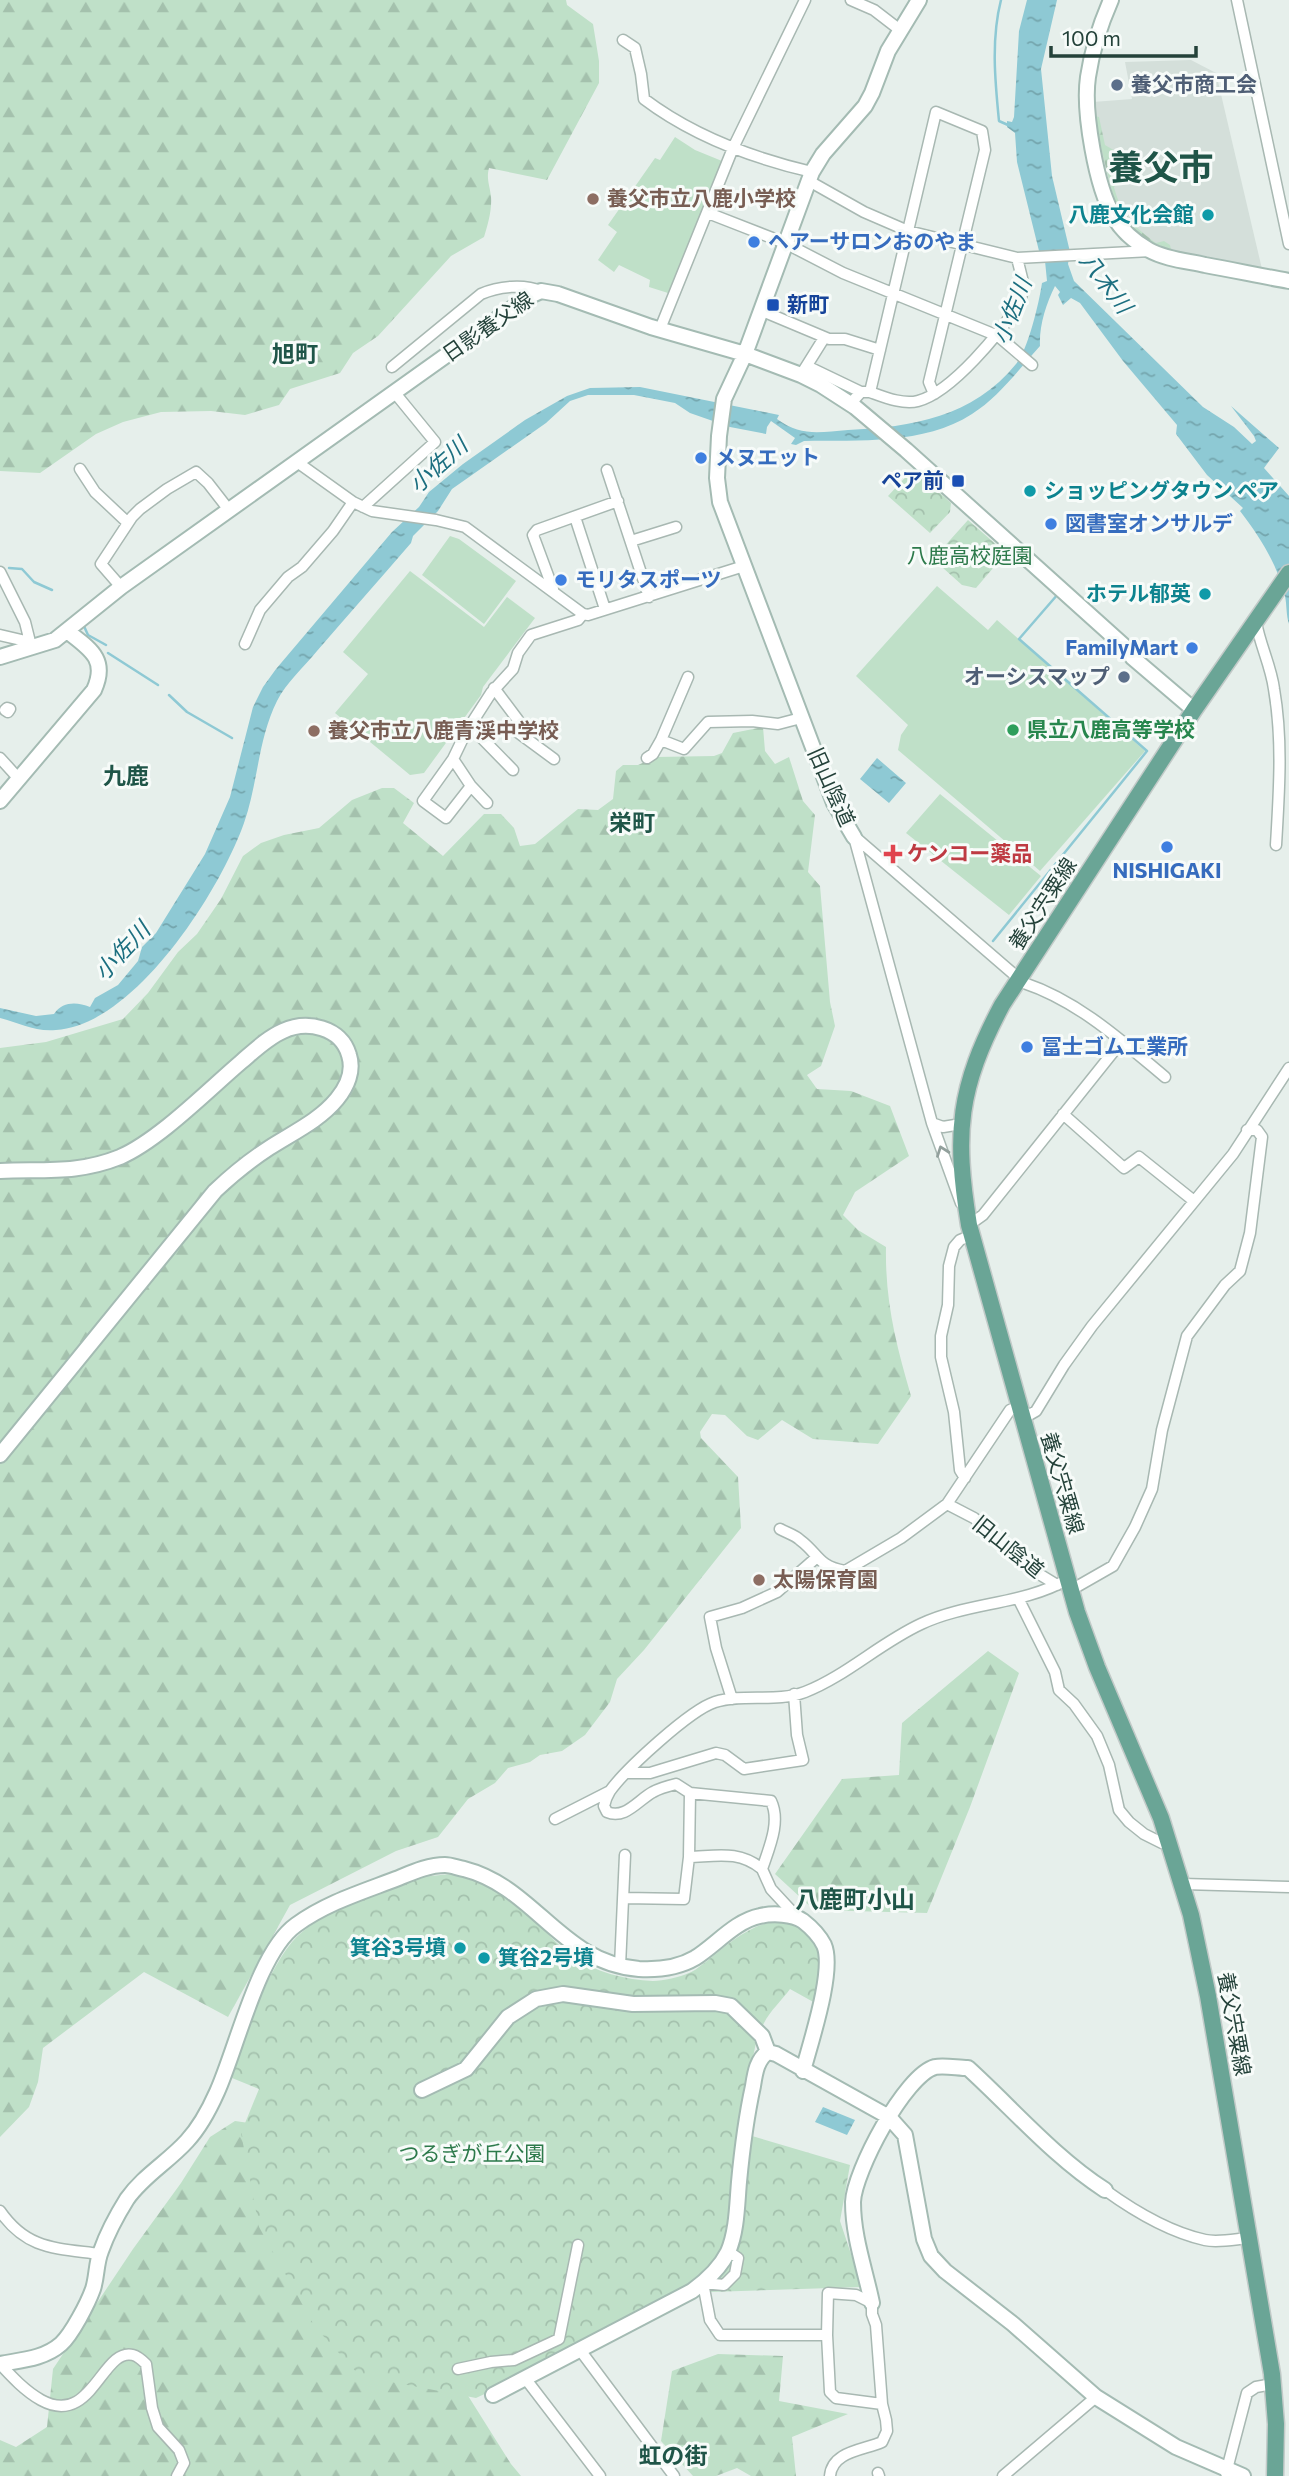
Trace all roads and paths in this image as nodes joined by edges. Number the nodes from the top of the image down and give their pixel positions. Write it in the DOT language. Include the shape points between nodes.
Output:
graph roads {
  1 [pos="805,0"];
  2 [pos="851,0"];
  3 [pos="919,0"];
  4 [pos="1111,0"];
  5 [pos="1237,0"];
  6 [pos="900,30"];
  7 [pos="623,40"];
  8 [pos="733,148"];
  9 [pos="810,176"];
  10 [pos="708,213"];
  11 [pos="908,231"];
  12 [pos="1128,235"];
  13 [pos="785,243"];
  14 [pos="962,244"];
  15 [pos="1289,244"];
  16 [pos="1151,251"];
  17 [pos="1116,252"];
  18 [pos="1019,258"];
  19 [pos="1289,281"];
  20 [pos="541,291"];
  21 [pos="893,294"];
  22 [pos="760,310"];
  23 [pos="945,315"];
  24 [pos="660,329"];
  25 [pos="996,336"];
  26 [pos="824,338"];
  27 [pos="880,350"];
  28 [pos="745,354"];
  29 [pos="1032,365"];
  30 [pos="392,367"];
  31 [pos="803,372"];
  32 [pos="865,392"];
  33 [pos="395,393"];
  34 [pos="934,394"];
  35 [pos="853,405"];
  36 [pos="297,462"];
  37 [pos="80,468"];
  38 [pos="607,470"];
  39 [pos="618,501"];
  40 [pos="353,502"];
  41 [pos="363,507"];
  42 [pos="229,510"];
  43 [pos="575,516"];
  44 [pos="128,523"];
  45 [pos="676,527"];
  46 [pos="631,541"];
  47 [pos="744,566"];
  48 [pos="0,572"];
  49 [pos="1289,573"];
  50 [pos="121,587"];
  51 [pos="554,591"];
  52 [pos="649,597"];
  53 [pos="605,610"];
  54 [pos="583,614"];
  55 [pos="1256,621"];
  56 [pos="67,631"];
  57 [pos="0,635"];
  58 [pos="245,644"];
  59 [pos="31,645"];
  60 [pos="0,657"];
  61 [pos="688,677"];
  62 [pos="494,688"];
  63 [pos="1194,709"];
  64 [pos="801,718"];
  65 [pos="470,726"];
  66 [pos="661,740"];
  67 [pos="0,758"];
  68 [pos="647,758"];
  69 [pos="453,759"];
  70 [pos="554,759"];
  71 [pos="513,770"];
  72 [pos="19,779"];
  73 [pos="471,786"];
  74 [pos="0,801"];
  75 [pos="487,803"];
  76 [pos="854,837"];
  77 [pos="1276,845"];
  78 [pos="1020,979"];
  79 [pos="1122,1041"];
  80 [pos="1289,1068"];
  81 [pos="1165,1077"];
  82 [pos="1063,1115"];
  83 [pos="932,1123"];
  84 [pos="961,1124"];
  85 [pos="1247,1130"];
  86 [pos="0,1171"];
  87 [pos="1194,1202"];
  88 [pos="970,1230"];
  89 [pos="1018,1407"];
  90 [pos="0,1455"];
  91 [pos="965,1478"];
  92 [pos="947,1504"];
  93 [pos="780,1529"];
  94 [pos="816,1558"];
  95 [pos="1066,1585"];
  96 [pos="1018,1598"];
  97 [pos="794,1694"];
  98 [pos="732,1699"];
  99 [pos="627,1773"];
  100 [pos="610,1790"];
  101 [pos="690,1793"];
  102 [pos="555,1819"];
  103 [pos="1169,1841"];
  104 [pos="625,1855"];
  105 [pos="689,1857"];
  106 [pos="762,1869"];
  107 [pos="1183,1884"];
  108 [pos="1289,1887"];
  109 [pos="624,1898"];
  110 [pos="797,1917"];
  111 [pos="620,1966"];
  112 [pos="768,2052"];
  113 [pos="803,2071"];
  114 [pos="422,2090"];
  115 [pos="889,2117"];
  116 [pos="1105,2190"];
  117 [pos="0,2211"];
  118 [pos="1249,2238"];
  119 [pos="578,2245"];
  120 [pos="100,2254"];
  121 [pos="703,2283"];
  122 [pos="872,2303"];
  123 [pos="827,2335"];
  124 [pos="580,2350"];
  125 [pos="0,2364"];
  126 [pos="458,2369"];
  127 [pos="525,2378"];
  128 [pos="1273,2384"];
  129 [pos="493,2395"];
  130 [pos="1096,2397"];
  131 [pos="882,2404"];
  132 [pos="1226,2473"];
  133 [pos="177,2476"];
  134 [pos="600,2476"];
  135 [pos="674,2476"];
  136 [pos="830,2476"];
  137 [pos="1003,2476"];
  138 [pos="1243,2476"];
  139 [pos="1276,2476"];
  1 -- 8 [label="street"];
  2 -- 6 [label="street"];
  3 -- 6 [label="street"];
  4 -- 12 [label="street" via="1088,78 1088,121 1110,210"];
  5 -- 15 [label="street"];
  6 -- 9 [label="street" via="865,106"];
  7 -- 8 [label="street" via="635,48 644,99 692,130"];
  8 -- 9 [label="street"];
  8 -- 10 [label="street"];
  9 -- 11 [label="street" via="864,212"];
  9 -- 13 [label="street"];
  10 -- 13 [label="street"];
  10 -- 24 [label="street"];
  11 -- 14 [label="street"];
  11 -- 14 [label="street" via="936,112 982,131 985,150"];
  11 -- 21 [label="street"];
  12 -- 16 [label="street"];
  12 -- 17 [label="street"];
  13 -- 21 [label="street"];
  13 -- 22 [label="street"];
  14 -- 18 [label="street"];
  14 -- 23 [label="street"];
  16 -- 17 [label="street"];
  16 -- 19 [label="street"];
  17 -- 18 [label="street"];
  18 -- 25 [label="street" via="1023,293"];
  20 -- 24 [label="street, 日影養父線"];
  20 -- 30 [label="street" via="518,287 481,294"];
  20 -- 33 [label="street, 日影養父線"];
  21 -- 23 [label="street"];
  21 -- 27 [label="street"];
  22 -- 26 [label="street"];
  22 -- 28 [label="street"];
  23 -- 25 [label="street"];
  23 -- 34 [label="street" via="929,382"];
  24 -- 28 [label="street, 日影養父線"];
  25 -- 29 [label="street"];
  25 -- 34 [label="street" via="953,382"];
  26 -- 27 [label="street" via="845,338"];
  26 -- 31 [label="street"];
  27 -- 32 [label="street"];
  28 -- 31 [label="street, 日影養父線"];
  28 -- 47 [label="street, 旧山陰道" via="724,399 718,496"];
  31 -- 32 [label="street" via="811,368"];
  31 -- 35 [label="street, 日影養父線"];
  32 -- 34 [label="street" via="916,402"];
  32 -- 35 [label="street"];
  33 -- 36 [label="street, 日影養父線"];
  33 -- 41 [label="street" via="438,439"];
  35 -- 63 [label="street, 日影養父線"];
  36 -- 40 [label="street"];
  36 -- 42 [label="street, 日影養父線"];
  37 -- 44 [label="street" via="101,499"];
  38 -- 39 [label="street"];
  39 -- 43 [label="street"];
  39 -- 46 [label="street"];
  40 -- 41 [label="street"];
  40 -- 58 [label="street" via="302,568 260,610"];
  41 -- 51 [label="street" via="459,525"];
  42 -- 44 [label="street" via="196,472"];
  42 -- 50 [label="street, 日影養父線"];
  43 -- 51 [label="street" via="533,535"];
  43 -- 53 [label="street"];
  44 -- 50 [label="street" via="101,564"];
  45 -- 46 [label="street"];
  46 -- 52 [label="street"];
  47 -- 52 [label="street"];
  47 -- 64 [label="street, 旧山陰道"];
  48 -- 59 [label="street"];
  49 -- 55 [label="main road, 養父宍粟線"];
  50 -- 56 [label="street, 日影養父線"];
  51 -- 54 [label="street"];
  52 -- 53 [label="street"];
  53 -- 54 [label="street"];
  54 -- 62 [label="street" via="578,620 531,635 513,670"];
  55 -- 63 [label="main road, 養父宍粟線"];
  55 -- 77 [label="street" via="1270,664 1278,715 1281,771"];
  56 -- 59 [label="street, 日影養父線" via="55,640"];
  56 -- 72 [label="street" via="98,661 99,679"];
  57 -- 59 [label="street"];
  59 -- 60 [label="street, 日影養父線"];
  61 -- 66 [label="street"];
  62 -- 65 [label="street"];
  62 -- 70 [label="street" via="518,720 516,731"];
  63 -- 78 [label="main road, 養父宍粟線"];
  64 -- 66 [label="street" via="778,724 708,722 684,748"];
  64 -- 76 [label="street, 旧山陰道" via="834,803"];
  65 -- 69 [label="street"];
  65 -- 71 [label="street"];
  66 -- 68 [label="street"];
  67 -- 72 [label="street"];
  69 -- 73 [label="street"];
  69 -- 73 [label="street" via="423,801 446,818"];
  72 -- 74 [label="street"];
  73 -- 75 [label="street"];
  76 -- 78 [label="street"];
  76 -- 83 [label="street, 旧山陰道"];
  78 -- 79 [label="street" via="1049,991"];
  78 -- 84 [label="main road, 養父宍粟線" via="983,1041 970,1074"];
  79 -- 81 [label="street"];
  79 -- 82 [label="street"];
  80 -- 85 [label="street"];
  82 -- 87 [label="street" via="1124,1168 1139,1157"];
  82 -- 88 [label="street"];
  83 -- 84 [label="street" via="943,1127"];
  88 -- 83 [label="street, 旧山陰道, one-way"];
  84 -- 88 [label="main road, 養父宍粟線" via="961,1178"];
  85 -- 87 [label="street"];
  85 -- 95 [label="street" via="1256,1130 1262,1137 1250,1233 1240,1271 1187,1336 1152,1489 1135,1527 1113,1566"];
  86 -- 90 [label="street" via="75,1170 122,1156 150,1139 283,1031 323,1027 349,1054 350,1078 336,1101 215,1191"];
  87 -- 89 [label="street" via="1092,1326 1036,1411 1029,1415"];
  88 -- 89 [label="main road, 養父宍粟線"];
  88 -- 91 [label="street" via="954,1247 941,1336 960,1470"];
  89 -- 91 [label="street" via="1010,1410"];
  89 -- 95 [label="main road, 養父宍粟線"];
  91 -- 92 [label="street"];
  92 -- 94 [label="street" via="845,1571"];
  92 -- 95 [label="street, 旧山陰道" via="974,1518 1039,1574"];
  93 -- 94 [label="street" via="801,1540"];
  94 -- 98 [label="street" via="777,1592 710,1617"];
  95 -- 96 [label="street, 旧山陰道"];
  95 -- 103 [label="main road, 養父宍粟線"];
  96 -- 97 [label="street" via="962,1609 921,1624 835,1676"];
  96 -- 103 [label="street, 旧山陰道" via="1055,1672 1059,1690 1097,1736 1119,1810 1143,1834 1161,1843"];
  97 -- 98 [label="street"];
  97 -- 99 [label="street" via="803,1760 744,1769 716,1754 650,1773"];
  98 -- 99 [label="street" via="713,1702 680,1724"];
  99 -- 100 [label="street"];
  100 -- 101 [label="street" via="604,1806 613,1815 624,1813 660,1788 676,1784"];
  100 -- 102 [label="street"];
  101 -- 105 [label="street"];
  101 -- 106 [label="street" via="771,1801 776,1811"];
  103 -- 107 [label="main road, 養父宍粟線"];
  104 -- 109 [label="street"];
  105 -- 106 [label="street" via="728,1855 749,1859"];
  105 -- 109 [label="street" via="684,1899"];
  106 -- 110 [label="street" via="771,1889"];
  107 -- 108 [label="street"];
  107 -- 118 [label="main road, 養父宍粟線" via="1200,1952"];
  109 -- 111 [label="street"];
  110 -- 111 [label="street" via="760,1916 675,1967"];
  110 -- 113 [label="street" via="813,1928 825,1947 827,1969"];
  111 -- 120 [label="street" via="566,1940 506,1886 446,1865 415,1871 320,1910 287,1932 274,1949 202,2122 128,2199"];
  112 -- 113 [label="street"];
  112 -- 114 [label="street" via="762,2036 731,2006 633,2004 563,1994 536,1999 508,2017 466,2069"];
  112 -- 121 [label="street" via="761,2056 744,2128 729,2251"];
  113 -- 115 [label="street"];
  115 -- 116 [label="street" via="925,2073 936,2067 968,2068 1042,2139"];
  115 -- 122 [label="street" via="857,2179 853,2199 854,2232"];
  115 -- 130 [label="street" via="905,2135 931,2256"];
  116 -- 118 [label="street" via="1167,2227 1207,2241"];
  117 -- 120 [label="street" via="24,2238 51,2248"];
  118 -- 128 [label="main road, 養父宍粟線"];
  119 -- 126 [label="street" via="559,2339 514,2360"];
  120 -- 125 [label="street" via="93,2289 62,2343 36,2358"];
  121 -- 123 [label="street" via="710,2320 720,2335"];
  121 -- 124 [label="street"];
  122 -- 123 [label="street" via="856,2295 828,2293"];
  122 -- 131 [label="street"];
  123 -- 131 [label="street" via="830,2392 836,2398"];
  124 -- 127 [label="street"];
  124 -- 135 [label="street"];
  125 -- 133 [label="street" via="41,2400 60,2405 90,2392 121,2355 133,2355 146,2364 158,2427 179,2450 184,2463"];
  127 -- 129 [label="street"];
  127 -- 134 [label="street"];
  128 -- 132 [label="street" via="1247,2393"];
  128 -- 139 [label="main road, 養父宍粟線"];
  130 -- 132 [label="street"];
  130 -- 137 [label="street"];
  131 -- 136 [label="street" via="887,2431 882,2442 845,2454 834,2463"];
  132 -- 138 [label="street"];
}
